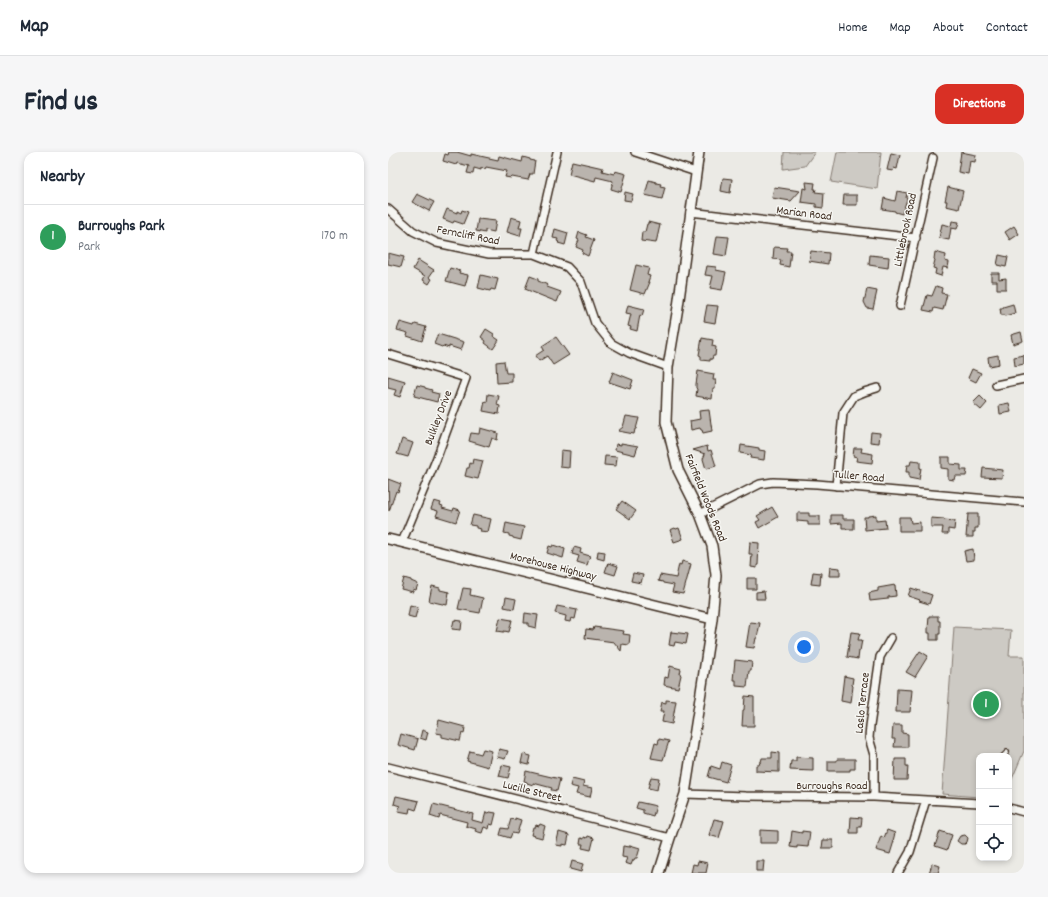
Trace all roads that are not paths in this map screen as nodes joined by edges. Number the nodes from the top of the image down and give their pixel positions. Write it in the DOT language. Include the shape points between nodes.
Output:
graph roads {
  1 [pos="557,152"];
  2 [pos="635,152"];
  3 [pos="699,152"];
  4 [pos="933,158"];
  5 [pos="696,172"];
  6 [pos="388,209"];
  7 [pos="690,212"];
  8 [pos="916,238"];
  9 [pos="534,254"];
  10 [pos="900,306"];
  11 [pos="388,354"];
  12 [pos="668,367"];
  13 [pos="1024,379"];
  14 [pos="996,385"];
  15 [pos="876,388"];
  16 [pos="836,486"];
  17 [pos="1024,502"];
  18 [pos="700,514"];
  19 [pos="388,539"];
  20 [pos="402,542"];
  21 [pos="712,619"];
  22 [pos="891,638"];
  23 [pos="388,767"];
  24 [pos="685,794"];
  25 [pos="874,797"];
  26 [pos="926,800"];
  27 [pos="976,803"];
  28 [pos="1012,809"];
  29 [pos="1024,812"];
  30 [pos="670,838"];
  31 [pos="659,873"];
  32 [pos="898,873"];
  1 -- 9 [label="street"];
  2 -- 5 [label="street"];
  3 -- 5 [label="main road, Fairfield Woods Road"];
  4 -- 8 [label="street, Littlebrook Road"];
  5 -- 7 [label="main road, Fairfield Woods Road"];
  6 -- 9 [label="street, Ferncliff Road" via="413,231 437,243 490,254"];
  7 -- 8 [label="street, Marian Road"];
  7 -- 12 [label="main road, Fairfield Woods Road"];
  8 -- 10 [label="street, Littlebrook Road"];
  9 -- 12 [label="street, Ferncliff Road" via="566,267 581,282 595,323 611,343 629,353"];
  11 -- 20 [label="street, Bulkley Drive" via="466,378"];
  12 -- 18 [label="main road, Fairfield Woods Road" via="666,422 678,470"];
  13 -- 14 [label="street"];
  15 -- 16 [label="street" via="854,396 843,413"];
  16 -- 17 [label="street, Tuller Road"];
  16 -- 18 [label="street, Tuller Road" via="788,482 760,484"];
  18 -- 21 [label="main road, Fairfield Woods Road" via="712,546 716,575"];
  19 -- 20 [label="main road, Morehouse Highway"];
  20 -- 21 [label="main road, Morehouse Highway"];
  21 -- 24 [label="main road, Fairfield Woods Road"];
  22 -- 25 [label="street, Laslo Terrace" via="880,657 870,726 869,738 874,755"];
  23 -- 30 [label="street, Lucille Street"];
  24 -- 25 [label="street, Burroughs Road"];
  24 -- 30 [label="main road, Fairfield Woods Road"];
  25 -- 26 [label="street, Burroughs Road"];
  26 -- 27 [label="street, Burroughs Road"];
  26 -- 32 [label="street" via="910,852"];
  28 -- 29 [label="street"];
  30 -- 31 [label="main road, Fairfield Woods Road"];
}
